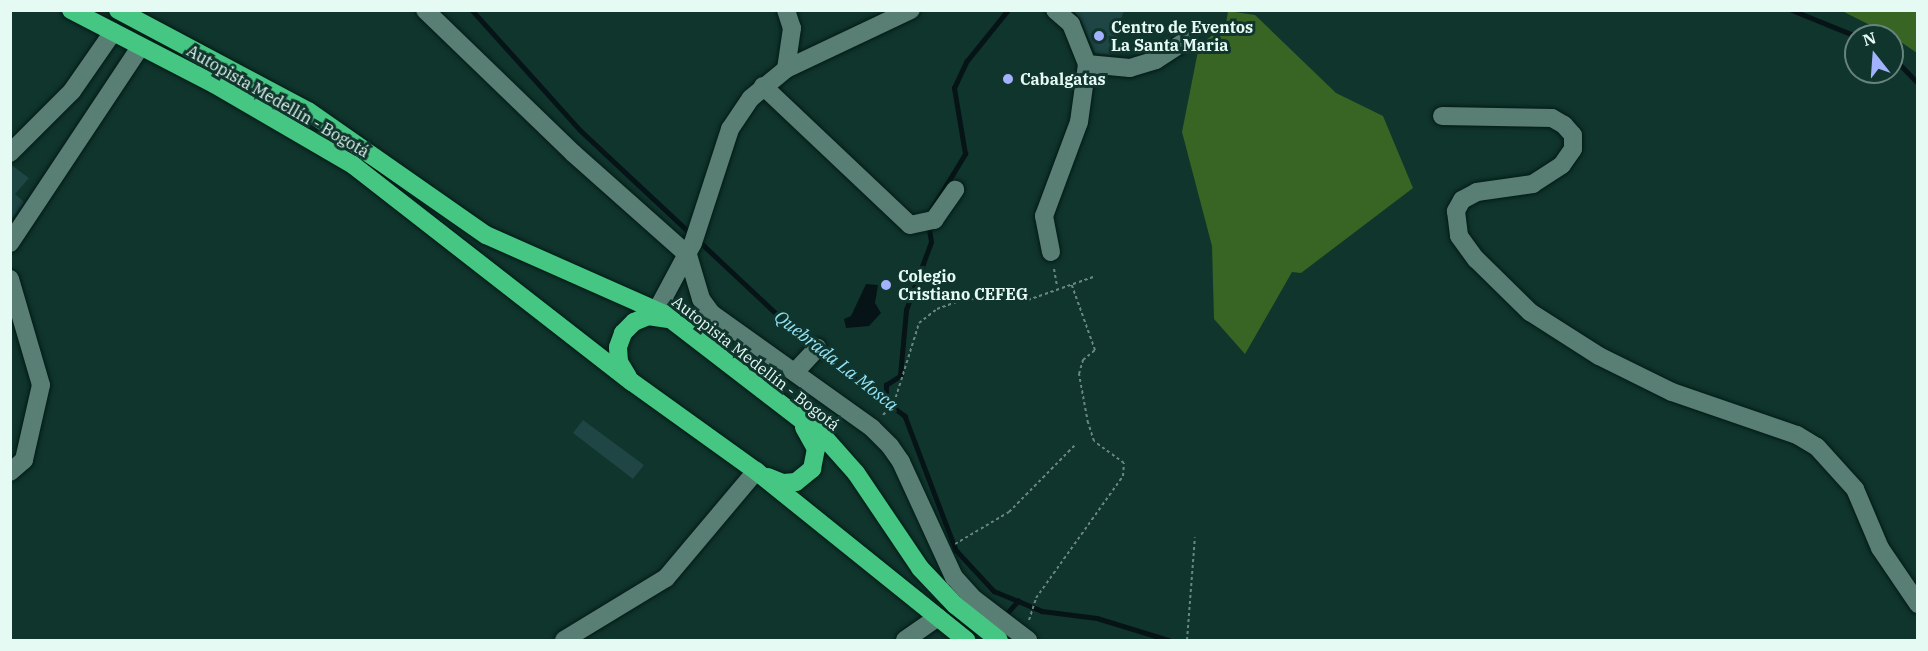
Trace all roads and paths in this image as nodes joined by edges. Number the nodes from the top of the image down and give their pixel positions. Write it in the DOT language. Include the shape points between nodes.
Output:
graph roads {
  1 [pos="71,10"];
  2 [pos="118,10"];
  3 [pos="425,10"];
  4 [pos="786,10"];
  5 [pos="911,10"];
  6 [pos="1055,10"];
  7 [pos="113,32"];
  8 [pos="1188,39"];
  9 [pos="140,46"];
  10 [pos="1087,64"];
  11 [pos="786,69"];
  12 [pos="763,86"];
  13 [pos="1442,116"];
  14 [pos="10,153"];
  15 [pos="955,190"];
  16 [pos="693,242"];
  17 [pos="10,243"];
  18 [pos="1051,252"];
  19 [pos="1093,277"];
  20 [pos="10,279"];
  21 [pos="1071,283"];
  22 [pos="1057,286"];
  23 [pos="657,310"];
  24 [pos="677,324"];
  25 [pos="817,348"];
  26 [pos="799,368"];
  27 [pos="632,382"];
  28 [pos="787,407"];
  29 [pos="878,419"];
  30 [pos="1075,445"];
  31 [pos="756,471"];
  32 [pos="10,472"];
  33 [pos="1195,537"];
  34 [pos="959,542"];
  35 [pos="1917,604"];
  36 [pos="938,617"];
  37 [pos="1027,636"];
  38 [pos="1187,638"];
  39 [pos="564,640"];
  40 [pos="905,640"];
  41 [pos="966,640"];
  42 [pos="999,640"];
  1 -- 7 [label="highway, Autopista Medellín - Bogotá"];
  2 -- 23 [label="highway, Autopista Medellín - Bogotá" via="308,111 486,235"];
  3 -- 16 [label="street" via="573,153"];
  4 -- 11 [label="street" via="792,28"];
  5 -- 11 [label="street"];
  6 -- 10 [label="street" via="1071,24"];
  7 -- 9 [label="highway, Autopista Medellín - Bogotá"];
  7 -- 14 [label="street" via="72,91"];
  8 -- 10 [label="street" via="1156,60 1130,68"];
  9 -- 17 [label="street"];
  9 -- 27 [label="highway, Autopista Medellín - Bogotá" via="254,106 353,165"];
  10 -- 18 [label="street" via="1085,100 1044,216"];
  11 -- 12 [label="street"];
  12 -- 15 [label="street" via="910,225 934,219"];
  12 -- 16 [label="street" via="730,129"];
  13 -- 35 [label="street" via="1552,118 1564,125 1573,135 1573,149 1562,165 1533,184 1477,192 1462,200 1456,211 1459,236 1476,259 1530,312 1599,356 1672,392 1797,435 1817,447 1855,489 1880,549"];
  16 -- 23 [label="street"];
  16 -- 26 [label="street" via="701,299 711,313"];
  18 -- 22 [label="path"];
  19 -- 21 [label="path"];
  20 -- 32 [label="street" via="41,385 24,460"];
  21 -- 22 [label="path"];
  21 -- 37 [label="path" via="1095,350 1083,360 1079,374 1088,423 1094,441 1124,463 1123,476 1036,598"];
  22 -- 29 [label="path" via="1028,300 965,299 937,309 919,323 894,404"];
  23 -- 24 [label="highway, Autopista Medellín - Bogotá"];
  24 -- 27 [label="highway" via="663,317 648,316 623,333 618,347 619,362"];
  24 -- 28 [label="highway, Autopista Medellín - Bogotá"];
  25 -- 26 [label="street"];
  26 -- 37 [label="street" via="890,446 954,577 974,599"];
  27 -- 31 [label="highway, Autopista Medellín - Bogotá"];
  28 -- 31 [label="highway" via="813,439 815,463 796,482 783,483"];
  28 -- 42 [label="highway, Autopista Medellín - Bogotá" via="824,437 856,472 920,568 955,605"];
  30 -- 34 [label="path" via="1009,512"];
  31 -- 36 [label="highway, Autopista Medellín - Bogotá"];
  31 -- 39 [label="street" via="666,578"];
  33 -- 38 [label="path"];
  36 -- 40 [label="street"];
  36 -- 41 [label="highway, Autopista Medellín - Bogotá"];
}
